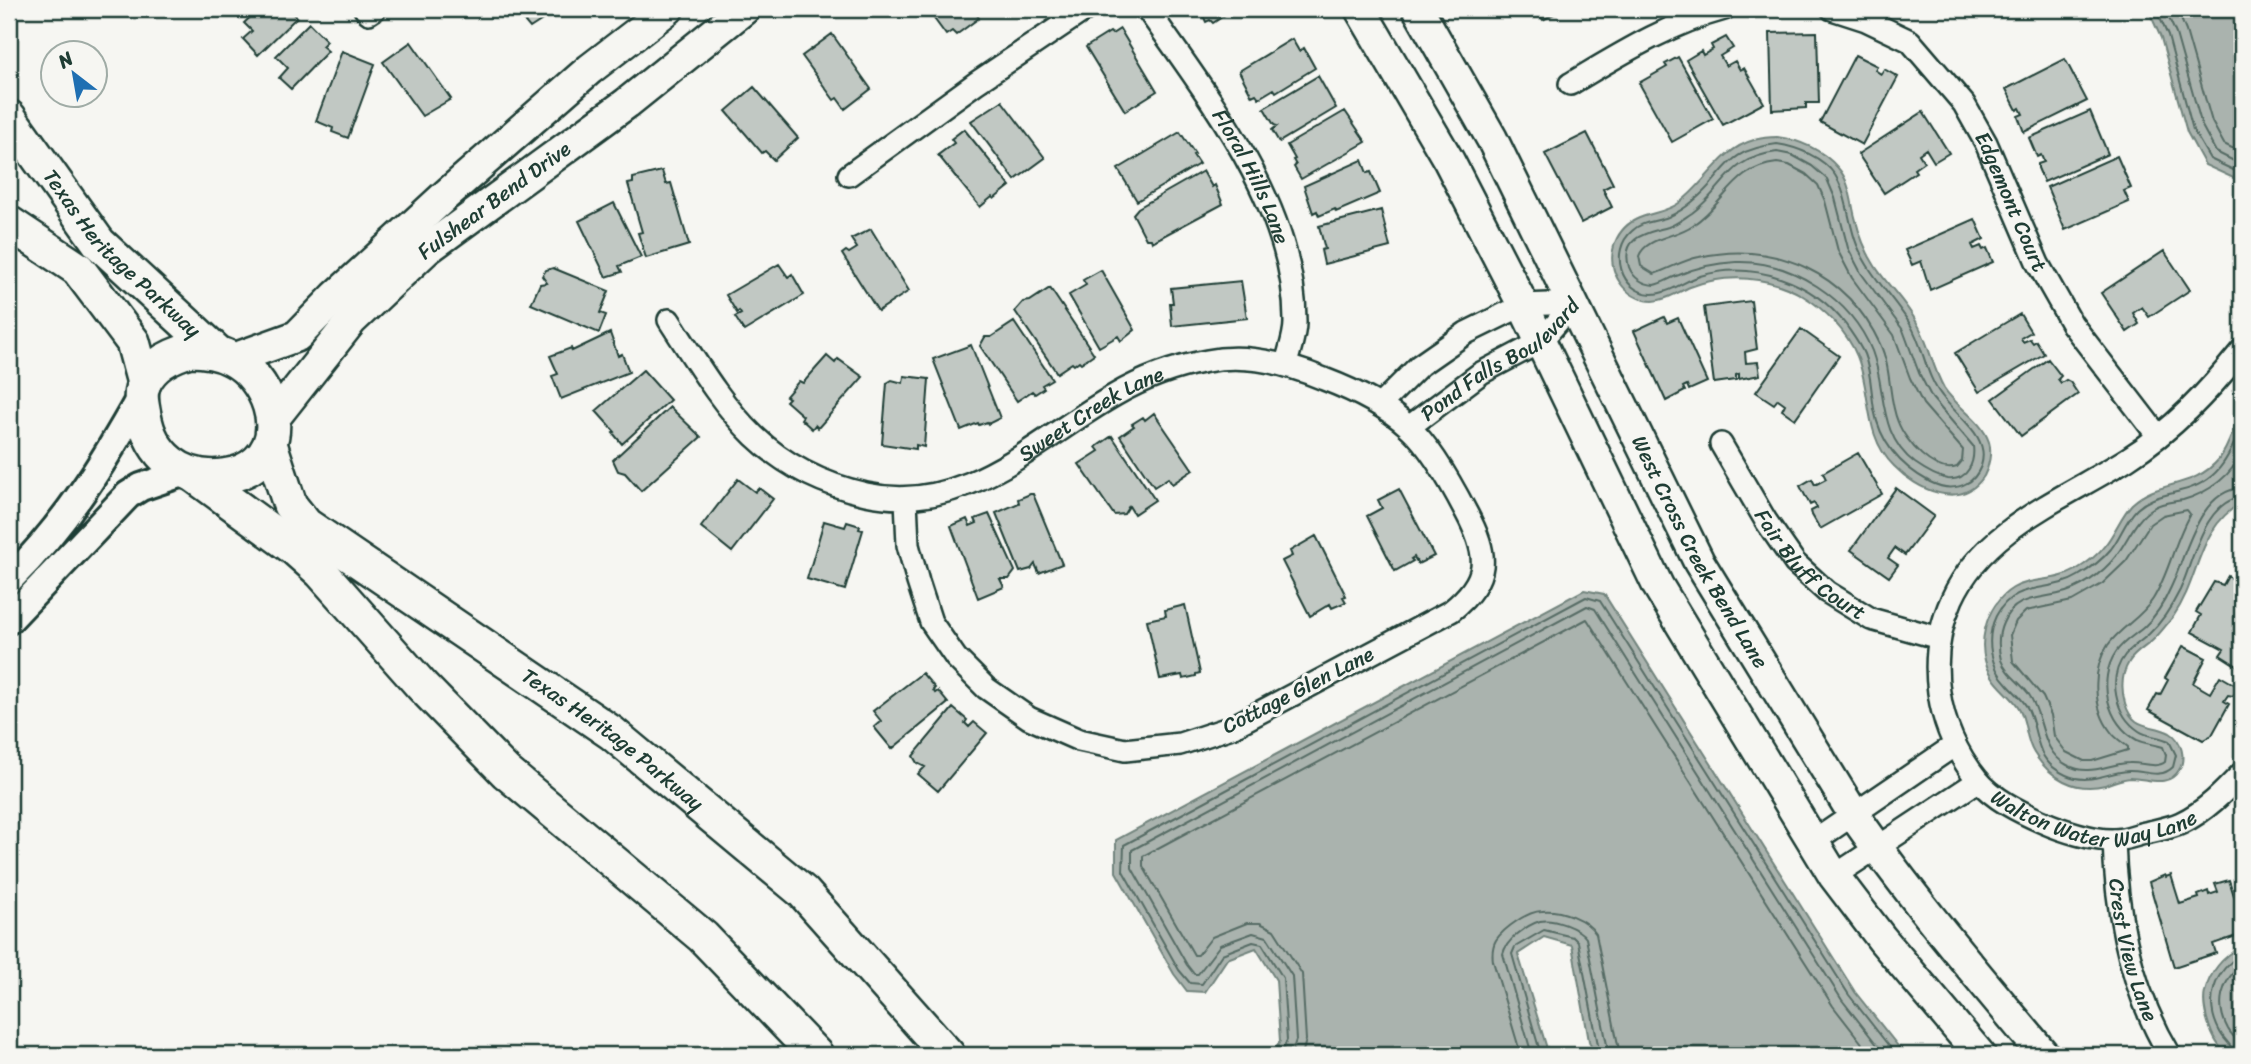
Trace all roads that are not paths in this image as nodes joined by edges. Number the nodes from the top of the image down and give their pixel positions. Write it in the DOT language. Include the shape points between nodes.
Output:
graph roads {
  1 [pos="668,9"];
  2 [pos="744,9"];
  3 [pos="1086,9"];
  4 [pos="1147,9"];
  5 [pos="1360,9"];
  6 [pos="1418,9"];
  7 [pos="1724,9"];
  8 [pos="1832,9"];
  9 [pos="1570,84"];
  10 [pos="9,117"];
  11 [pos="849,175"];
  12 [pos="9,223"];
  13 [pos="1574,303"];
  14 [pos="1523,305"];
  15 [pos="669,320"];
  16 [pos="1540,342"];
  17 [pos="2242,350"];
  18 [pos="225,356"];
  19 [pos="1286,364"];
  20 [pos="142,389"];
  21 [pos="1380,405"];
  22 [pos="1409,427"];
  23 [pos="271,433"];
  24 [pos="2158,436"];
  25 [pos="1721,444"];
  26 [pos="190,474"];
  27 [pos="906,499"];
  28 [pos="1480,579"];
  29 [pos="9,580"];
  30 [pos="9,620"];
  31 [pos="1939,638"];
  32 [pos="1955,745"];
  33 [pos="2242,773"];
  34 [pos="1978,780"];
  35 [pos="1854,815"];
  36 [pos="2114,840"];
  37 [pos="1813,842"];
  38 [pos="1877,848"];
  39 [pos="1834,876"];
  40 [pos="816,1055"];
  41 [pos="948,1055"];
  42 [pos="1980,1055"];
  43 [pos="2044,1055"];
  44 [pos="2170,1055"];
  1 -- 18 [label="main road, Fulshear Bend Drive" via="590,69 447,194 297,336"];
  2 -- 23 [label="main road, Fulshear Bend Drive" via="627,103 426,250 352,320"];
  3 -- 11 [label="street"];
  4 -- 19 [label="street, Floral Hills Lane" via="1213,104 1265,196 1284,242 1295,325"];
  5 -- 14 [label="main road" via="1449,161"];
  6 -- 13 [label="main road, West Cross Creek Bend Lane" via="1492,139"];
  7 -- 9 [label="street" via="1680,23"];
  8 -- 24 [label="street, Edgemont Court" via="1910,41 1964,104 1986,143 2038,264 2072,324"];
  10 -- 18 [label="main road, Texas Heritage Parkway" via="99,243"];
  12 -- 20 [label="main road" via="78,269 133,342"];
  13 -- 14 [label="street, Pond Falls Boulevard"];
  13 -- 16 [label="street, Pond Falls Boulevard"];
  13 -- 35 [label="main road, West Cross Creek Bend Lane" via="1699,562"];
  14 -- 16 [label="main road"];
  14 -- 21 [label="street, Pond Falls Boulevard" via="1466,333 1420,365"];
  15 -- 27 [label="street, Sweet Creek Lane" via="744,428 782,460 826,482"];
  16 -- 22 [label="street, Pond Falls Boulevard" via="1481,373"];
  16 -- 37 [label="main road" via="1658,586"];
  17 -- 24 [label="street, Walton Water Way Lane" via="2189,412"];
  18 -- 20 [label="main road" via="201,350 178,354 155,368"];
  18 -- 23 [label="main road" via="252,375 265,392"];
  19 -- 21 [label="street, Sweet Creek Lane"];
  19 -- 27 [label="street, Sweet Creek Lane" via="1209,360 1161,373 1116,394 987,477 947,493"];
  20 -- 26 [label="main road" via="146,424 158,452"];
  20 -- 29 [label="street" via="90,485 41,549"];
  21 -- 22 [label="street, Sweet Creek Lane"];
  22 -- 28 [label="street, Sweet Creek Lane" via="1449,481 1477,531 1483,558"];
  23 -- 26 [label="main road" via="260,460 247,469 229,475"];
  23 -- 41 [label="main road, Texas Heritage Parkway" via="290,505 306,524 611,733 803,892"];
  24 -- 31 [label="street, Walton Water Way Lane" via="1995,542 1970,569 1952,599"];
  25 -- 31 [label="street, Fair Bluff Court" via="1795,563 1827,592 1871,619"];
  26 -- 30 [label="street" via="128,495"];
  26 -- 40 [label="main road" via="321,572 506,772 703,937"];
  27 -- 28 [label="street, Cottage Glen Lane" via="908,545 918,582 931,622 956,658 986,688 1029,718 1079,740 1125,750 1180,744 1232,727 1451,611 1470,596"];
  31 -- 32 [label="street, Walton Water Way Lane" via="1940,705"];
  32 -- 34 [label="street, Walton Water Way Lane"];
  32 -- 35 [label="street"];
  33 -- 36 [label="street, Walton Water Way Lane" via="2215,802 2180,824"];
  34 -- 36 [label="street, Walton Water Way Lane" via="2015,810 2064,832"];
  34 -- 38 [label="street"];
  35 -- 37 [label="street"];
  35 -- 38 [label="main road, West Cross Creek Bend Lane"];
  36 -- 44 [label="street, Crest View Lane" via="2115,881 2131,965"];
  37 -- 39 [label="main road"];
  38 -- 39 [label="street"];
  38 -- 43 [label="main road, West Cross Creek Bend Lane"];
  39 -- 42 [label="main road"];
}
